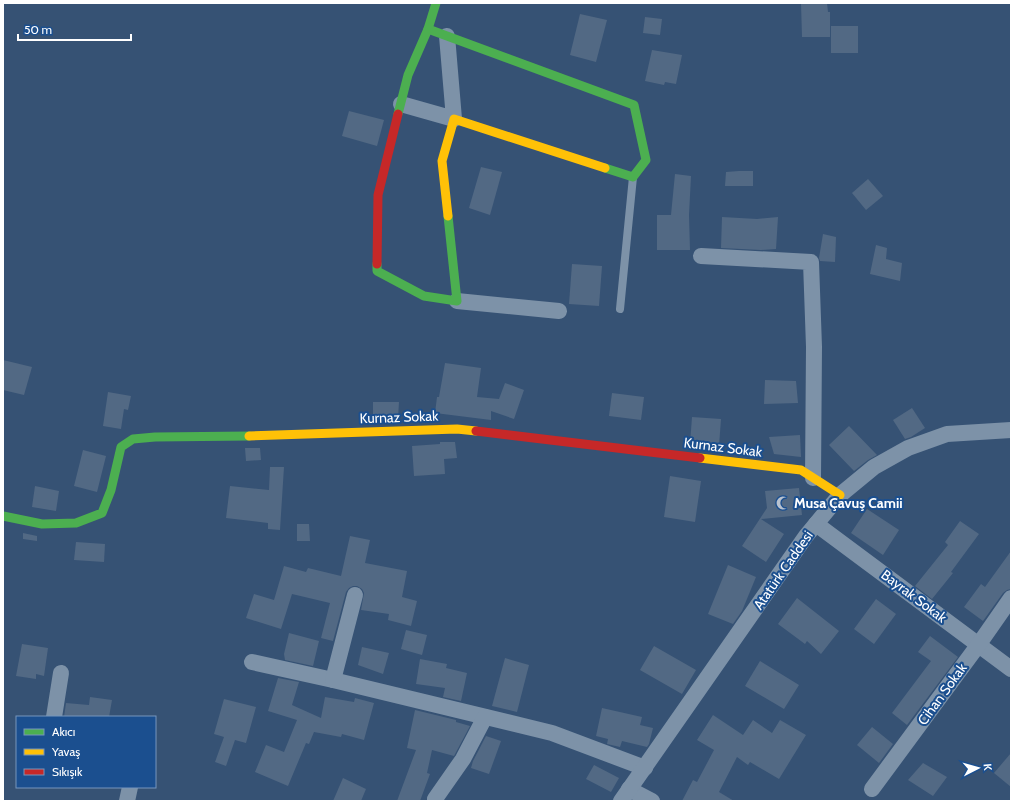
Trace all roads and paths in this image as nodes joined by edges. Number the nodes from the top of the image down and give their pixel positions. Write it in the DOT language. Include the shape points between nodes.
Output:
graph roads {
  1 [pos="436,3"];
  2 [pos="428,29"];
  3 [pos="447,36"];
  4 [pos="401,104"];
  5 [pos="454,119"];
  6 [pos="633,177"];
  7 [pos="701,256"];
  8 [pos="457,301"];
  9 [pos="620,309"];
  10 [pos="559,311"];
  11 [pos="1011,430"];
  12 [pos="813,478"];
  13 [pos="840,495"];
  14 [pos="3,516"];
  15 [pos="816,524"];
  16 [pos="355,595"];
  17 [pos="1011,598"];
  18 [pos="979,644"];
  19 [pos="252,662"];
  20 [pos="1011,669"];
  21 [pos="61,673"];
  22 [pos="332,680"];
  23 [pos="54,716"];
  24 [pos="485,717"];
  25 [pos="645,768"];
  26 [pos="130,788"];
  27 [pos="872,789"];
  28 [pos="625,795"];
  29 [pos="435,799"];
  30 [pos="127,801"];
  31 [pos="652,801"];
  1 -- 2 [label="street"];
  2 -- 3 [label="street"];
  2 -- 4 [label="street" via="408,75"];
  3 -- 5 [label="street"];
  3 -- 6 [label="street" via="634,105 646,160"];
  4 -- 5 [label="street"];
  4 -- 8 [label="street" via="378,195 377,271 424,296"];
  5 -- 6 [label="street"];
  5 -- 8 [label="street" via="442,161"];
  6 -- 9 [label="lane"];
  7 -- 12 [label="street" via="811,262 814,347"];
  8 -- 10 [label="street"];
  11 -- 13 [label="street, Atatürk Caddesi" via="947,434 908,448 874,467"];
  12 -- 13 [label="street, Kurnaz Sokak"];
  12 -- 14 [label="street, Kurnaz Sokak" via="801,470 457,429 155,437 133,439 122,447 112,490 102,513 76,523 42,524"];
  13 -- 15 [label="street, Atatürk Caddesi"];
  15 -- 18 [label="street, Bayrak Sokak"];
  15 -- 25 [label="street, Atatürk Caddesi"];
  16 -- 22 [label="street"];
  17 -- 18 [label="street, Cihan Sokak"];
  18 -- 20 [label="street, Bayrak Sokak"];
  18 -- 27 [label="street, Cihan Sokak"];
  19 -- 22 [label="street"];
  21 -- 23 [label="street"];
  22 -- 24 [label="street"];
  24 -- 25 [label="street" via="552,733"];
  24 -- 29 [label="street" via="463,759"];
  25 -- 28 [label="street, Atatürk Caddesi"];
  26 -- 30 [label="street"];
  28 -- 31 [label="street"];
}
